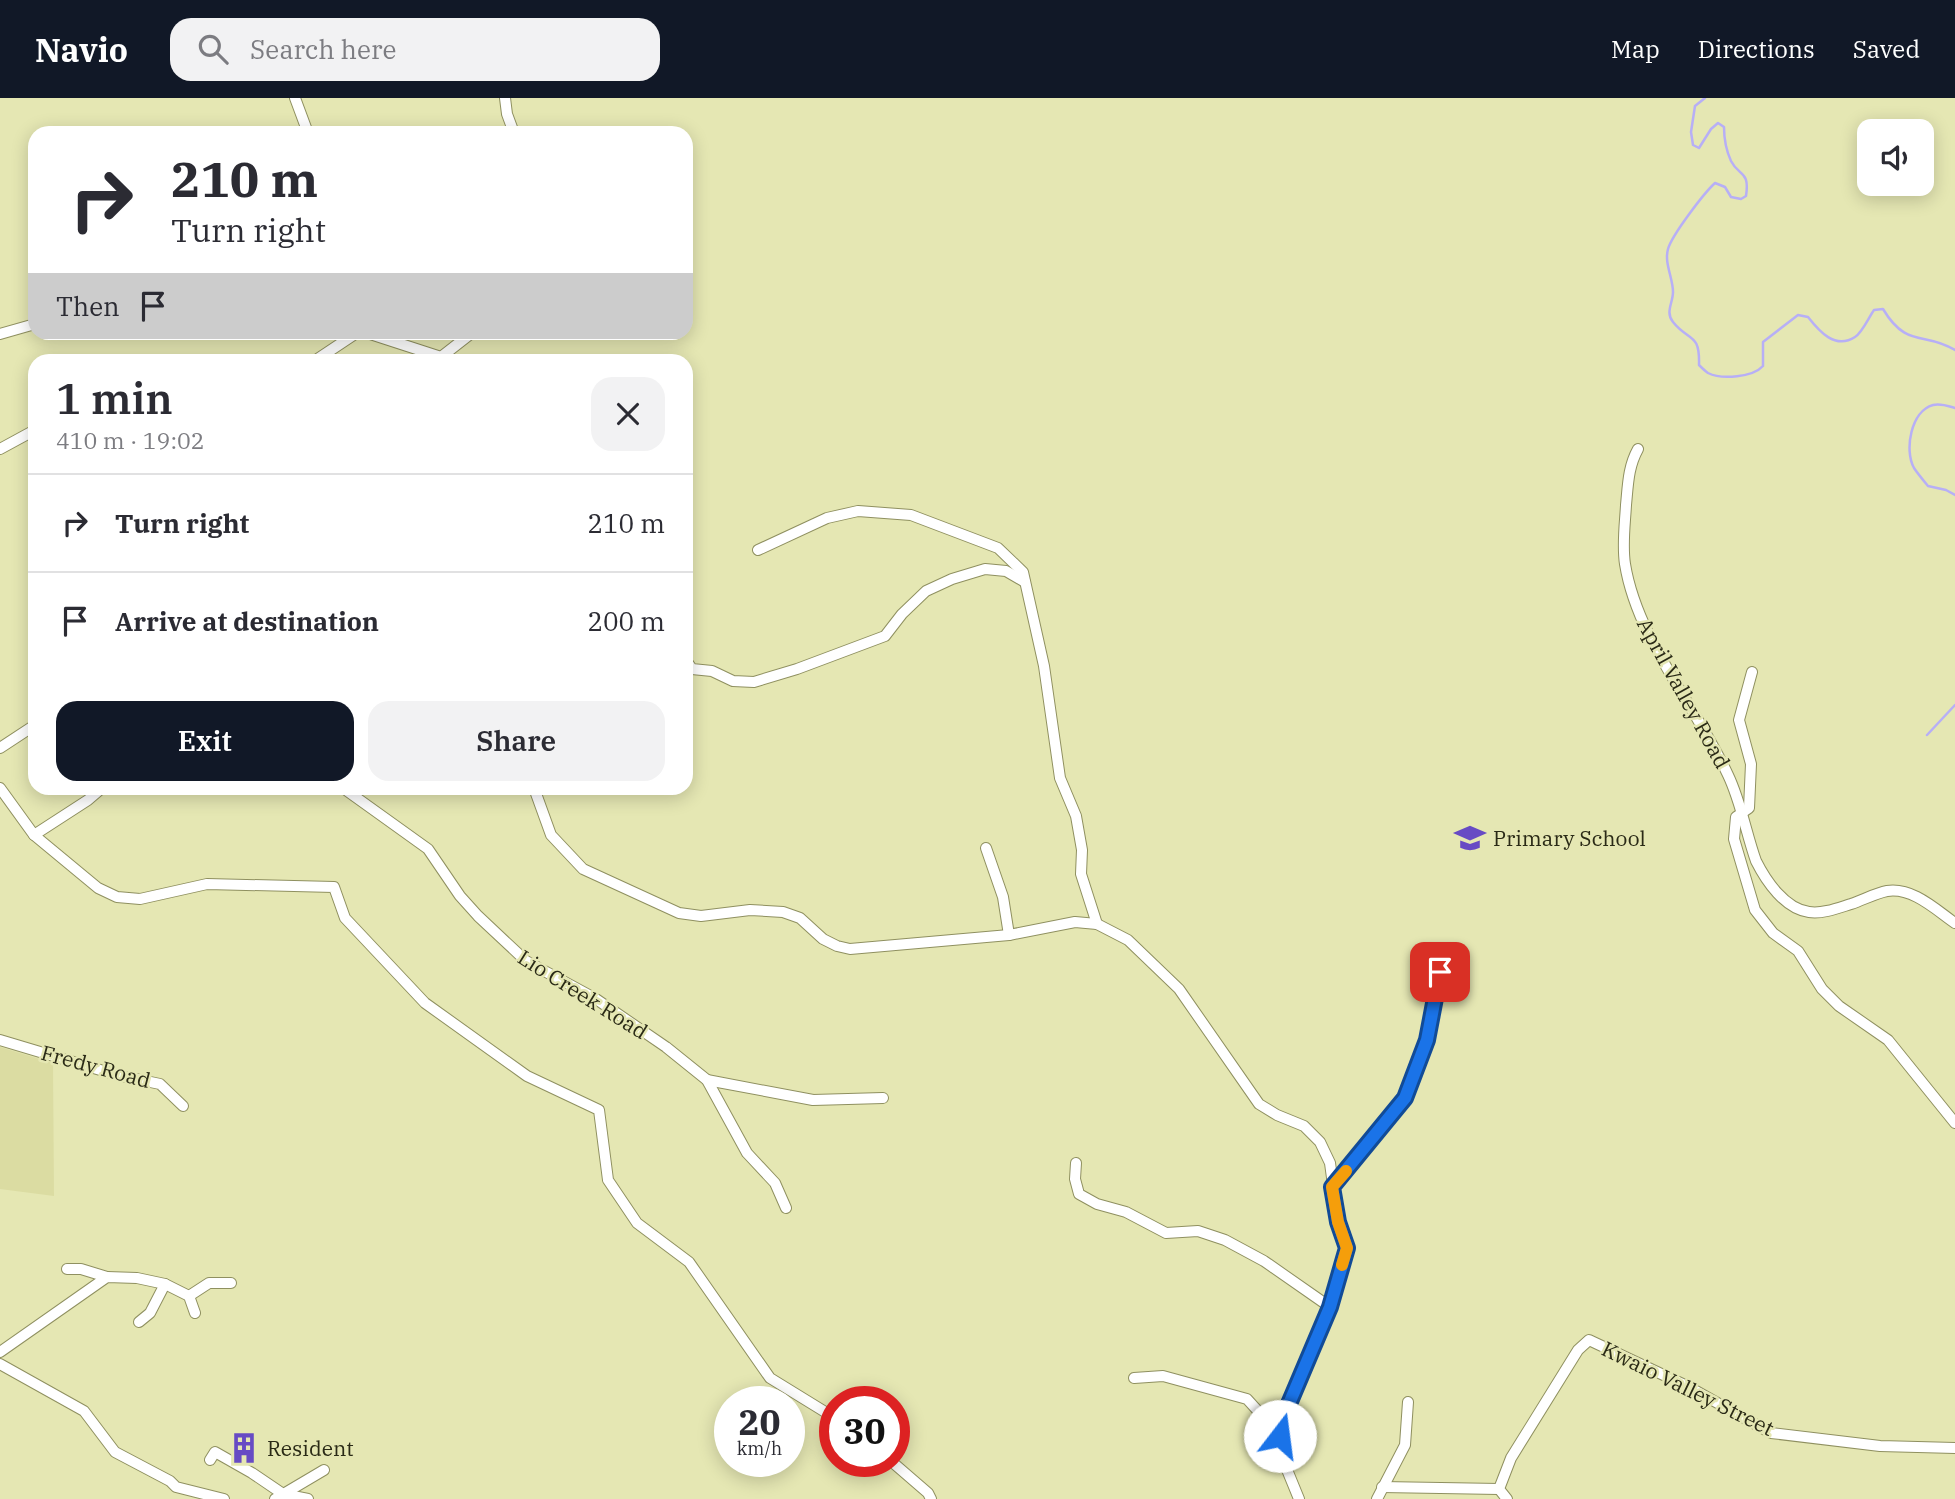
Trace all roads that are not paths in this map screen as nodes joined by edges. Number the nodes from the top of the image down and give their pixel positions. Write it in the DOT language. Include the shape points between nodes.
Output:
graph roads {
  1 [pos="295,98"];
  2 [pos="505,98"];
  3 [pos="305,126"];
  4 [pos="511,126"];
  5 [pos="28,326"];
  6 [pos="0,334"];
  7 [pos="346,340"];
  8 [pos="386,340"];
  9 [pos="464,340"];
  10 [pos="326,354"];
  11 [pos="427,354"];
  12 [pos="447,354"];
  13 [pos="28,434"];
  14 [pos="0,449"];
  15 [pos="1638,449"];
  16 [pos="758,550"];
  17 [pos="1025,582"];
  18 [pos="693,669"];
  19 [pos="1752,672"];
  20 [pos="28,730"];
  21 [pos="0,748"];
  22 [pos="0,788"];
  23 [pos="94,795"];
  24 [pos="353,795"];
  25 [pos="537,795"];
  26 [pos="1742,814"];
  27 [pos="34,835"];
  28 [pos="986,848"];
  29 [pos="1955,923"];
  30 [pos="1097,924"];
  31 [pos="1009,935"];
  32 [pos="1440,972"];
  33 [pos="0,1040"];
  34 [pos="707,1080"];
  35 [pos="883,1098"];
  36 [pos="183,1106"];
  37 [pos="1955,1123"];
  38 [pos="1076,1163"];
  39 [pos="1332,1187"];
  40 [pos="786,1208"];
  41 [pos="67,1269"];
  42 [pos="107,1277"];
  43 [pos="231,1283"];
  44 [pos="165,1284"];
  45 [pos="188,1296"];
  46 [pos="1330,1307"];
  47 [pos="195,1313"];
  48 [pos="139,1322"];
  49 [pos="0,1352"];
  50 [pos="0,1364"];
  51 [pos="1134,1378"];
  52 [pos="1408,1402"];
  53 [pos="819,1408"];
  54 [pos="1282,1429"];
  55 [pos="1955,1448"];
  56 [pos="209,1460"];
  57 [pos="324,1469"];
  58 [pos="910,1477"];
  59 [pos="1382,1487"];
  60 [pos="1499,1489"];
  61 [pos="279,1497"];
  62 [pos="224,1499"];
  63 [pos="307,1499"];
  64 [pos="931,1499"];
  65 [pos="1299,1499"];
  66 [pos="1377,1499"];
  67 [pos="1507,1499"];
  1 -- 3 [label="street"];
  2 -- 4 [label="street"];
  5 -- 6 [label="street"];
  7 -- 10 [label="street"];
  8 -- 11 [label="street"];
  9 -- 12 [label="street"];
  13 -- 14 [label="street"];
  15 -- 26 [label="street, April Valley Road" via="1630,462 1624,544 1631,590 1658,652 1728,775"];
  16 -- 17 [label="street" via="827,518 858,511 911,515 998,548 1023,572"];
  17 -- 18 [label="street" via="1006,571 985,569 952,579 926,591 885,636 754,682"];
  17 -- 30 [label="street" via="1044,666 1060,778 1076,816 1081,874"];
  19 -- 26 [label="street" via="1739,720 1751,764 1749,808"];
  20 -- 21 [label="street"];
  22 -- 27 [label="street"];
  23 -- 27 [label="street"];
  24 -- 34 [label="street, Lio Creek Road" via="428,849 460,896 526,961 596,999"];
  25 -- 31 [label="street" via="551,835 583,869 679,913 783,912 800,918 823,939 850,949"];
  26 -- 29 [label="street, April Valley Road" via="1762,873 1796,908 1821,912 1888,891 1921,899"];
  26 -- 37 [label="street" via="1736,817 1734,838 1755,910 1773,933 1798,951 1839,1006 1888,1040"];
  27 -- 53 [label="street" via="98,888 117,897 140,899 207,884 334,887 345,918 425,1003 527,1076 599,1110 608,1180 637,1223 689,1262 770,1378"];
  28 -- 31 [label="street" via="1003,897"];
  30 -- 31 [label="street" via="1075,922"];
  30 -- 39 [label="street" via="1128,940 1179,989 1259,1104 1304,1126 1320,1142 1330,1163"];
  32 -- 39 [label="street" via="1427,1040 1405,1098"];
  33 -- 36 [label="street, Fredy Road" via="160,1084"];
  34 -- 35 [label="street" via="813,1100"];
  34 -- 40 [label="street" via="747,1153 775,1183"];
  38 -- 46 [label="street" via="1079,1194 1166,1233 1198,1231 1224,1240 1264,1261"];
  39 -- 46 [label="street" via="1347,1248"];
  41 -- 42 [label="street"];
  42 -- 44 [label="street"];
  42 -- 49 [label="street"];
  43 -- 45 [label="street" via="209,1283"];
  44 -- 45 [label="street"];
  44 -- 48 [label="street"];
  45 -- 47 [label="street"];
  46 -- 54 [label="street"];
  50 -- 62 [label="street" via="84,1411 115,1452 176,1487"];
  51 -- 54 [label="street" via="1163,1376 1247,1399 1267,1421"];
  52 -- 59 [label="street" via="1405,1445"];
  54 -- 65 [label="street" via="1281,1455"];
  55 -- 60 [label="street, Kwaio Valley Street" via="1880,1446 1771,1433 1689,1387 1588,1340 1511,1458"];
  56 -- 61 [label="street" via="215,1452 253,1473"];
  57 -- 61 [label="street"];
  58 -- 64 [label="street"];
  59 -- 60 [label="street"];
  59 -- 66 [label="street"];
  60 -- 67 [label="street"];
  61 -- 63 [label="street"];
}
